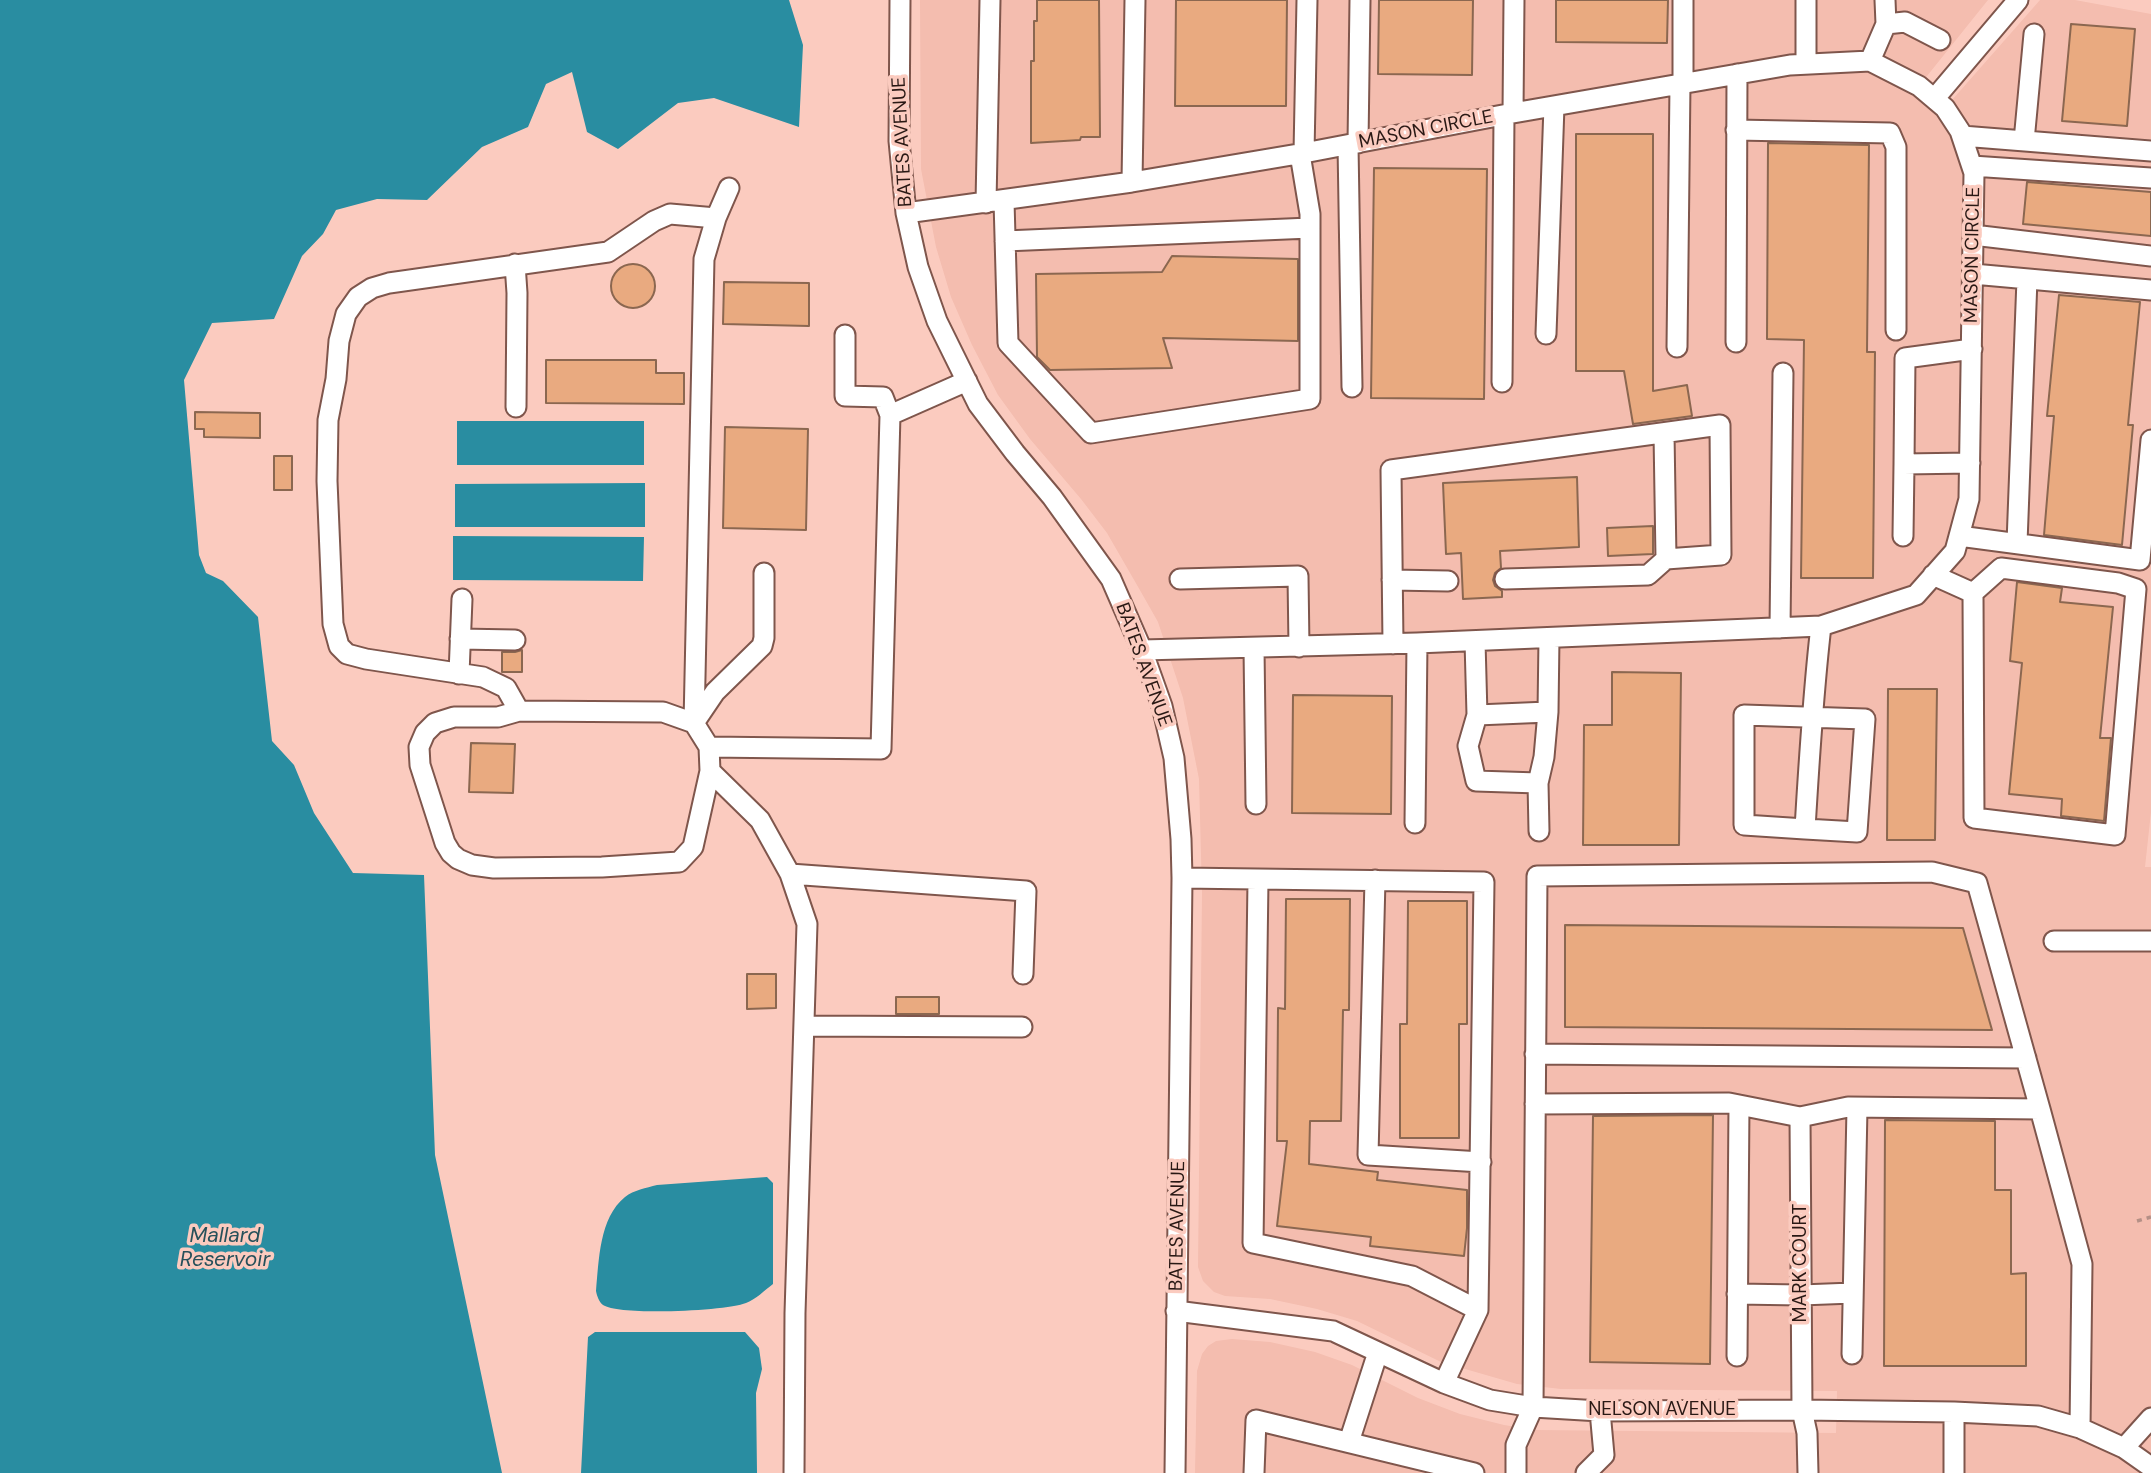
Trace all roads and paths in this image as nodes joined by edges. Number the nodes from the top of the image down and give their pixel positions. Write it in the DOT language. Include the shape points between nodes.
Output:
graph roads {
  1 [pos="900,0"];
  2 [pos="989,0"];
  3 [pos="1135,0"];
  4 [pos="1307,0"];
  5 [pos="1360,0"];
  6 [pos="1514,0"];
  7 [pos="1683,0"];
  8 [pos="1806,0"];
  9 [pos="1885,0"];
  10 [pos="2018,0"];
  11 [pos="1886,24"];
  12 [pos="2034,34"];
  13 [pos="1940,40"];
  14 [pos="1870,61"];
  15 [pos="1806,64"];
  16 [pos="1737,74"];
  17 [pos="1681,84"];
  18 [pos="1935,98"];
  19 [pos="1554,106"];
  20 [pos="1509,114"];
  21 [pos="1736,131"];
  22 [pos="1962,136"];
  23 [pos="2024,141"];
  24 [pos="1353,144"];
  25 [pos="2151,151"];
  26 [pos="1302,154"];
  27 [pos="1972,166"];
  28 [pos="2151,178"];
  29 [pos="1132,182"];
  30 [pos="729,188"];
  31 [pos="995,202"];
  32 [pos="906,213"];
  33 [pos="716,218"];
  34 [pos="1310,228"];
  35 [pos="1973,235"];
  36 [pos="1005,241"];
  37 [pos="2151,256"];
  38 [pos="515,264"];
  39 [pos="1973,274"];
  40 [pos="2027,279"];
  41 [pos="2151,290"];
  42 [pos="1896,330"];
  43 [pos="1546,334"];
  44 [pos="845,335"];
  45 [pos="1736,342"];
  46 [pos="1677,347"];
  47 [pos="1972,349"];
  48 [pos="1783,373"];
  49 [pos="967,381"];
  50 [pos="1502,382"];
  51 [pos="1352,387"];
  52 [pos="516,407"];
  53 [pos="890,415"];
  54 [pos="1664,433"];
  55 [pos="2151,440"];
  56 [pos="1970,463"];
  57 [pos="1905,464"];
  58 [pos="1903,536"];
  59 [pos="1959,536"];
  60 [pos="2017,543"];
  61 [pos="1666,559"];
  62 [pos="764,573"];
  63 [pos="1933,575"];
  64 [pos="1180,579"];
  65 [pos="1505,579"];
  66 [pos="1392,580"];
  67 [pos="1448,580"];
  68 [pos="1973,593"];
  69 [pos="461,599"];
  70 [pos="1821,626"];
  71 [pos="1780,628"];
  72 [pos="1549,638"];
  73 [pos="460,639"];
  74 [pos="515,640"];
  75 [pos="1475,641"];
  76 [pos="1417,643"];
  77 [pos="1393,644"];
  78 [pos="1298,647"];
  79 [pos="1254,648"];
  80 [pos="1142,650"];
  81 [pos="459,674"];
  82 [pos="519,711"];
  83 [pos="1548,712"];
  84 [pos="1478,715"];
  85 [pos="1812,718"];
  86 [pos="694,723"];
  87 [pos="709,747"];
  88 [pos="710,771"];
  89 [pos="1538,783"];
  90 [pos="1256,804"];
  91 [pos="1415,823"];
  92 [pos="1805,829"];
  93 [pos="1539,831"];
  94 [pos="790,874"];
  95 [pos="1182,878"];
  96 [pos="1258,880"];
  97 [pos="1375,880"];
  98 [pos="2054,941"];
  99 [pos="2151,941"];
  100 [pos="1023,974"];
  101 [pos="804,1026"];
  102 [pos="1022,1027"];
  103 [pos="1535,1054"];
  104 [pos="2026,1058"];
  105 [pos="1535,1104"];
  106 [pos="1739,1105"];
  107 [pos="1857,1108"];
  108 [pos="2040,1109"];
  109 [pos="1800,1117"];
  110 [pos="1480,1162"];
  111 [pos="2151,1217"];
  112 [pos="2137,1221"];
  113 [pos="1853,1293"];
  114 [pos="1737,1294"];
  115 [pos="1801,1295"];
  116 [pos="1479,1310"];
  117 [pos="1177,1311"];
  118 [pos="1378,1352"];
  119 [pos="1852,1354"];
  120 [pos="1737,1356"];
  121 [pos="1444,1383"];
  122 [pos="1533,1407"];
  123 [pos="1802,1410"];
  124 [pos="1600,1411"];
  125 [pos="1954,1412"];
  126 [pos="2151,1418"];
  127 [pos="2080,1428"];
  128 [pos="1349,1443"];
  129 [pos="2124,1448"];
  130 [pos="2151,1467"];
  131 [pos="794,1473"];
  132 [pos="1175,1473"];
  133 [pos="1254,1473"];
  134 [pos="1474,1473"];
  135 [pos="1516,1473"];
  136 [pos="1586,1473"];
  137 [pos="1808,1473"];
  138 [pos="1954,1473"];
  1 -- 32 [label="street, BATES AVENUE" via="899,141"];
  2 -- 31 [label="street"];
  3 -- 29 [label="street"];
  4 -- 26 [label="street"];
  5 -- 24 [label="street"];
  6 -- 20 [label="street"];
  7 -- 17 [label="street"];
  8 -- 15 [label="street"];
  9 -- 11 [label="street"];
  10 -- 18 [label="street"];
  11 -- 13 [label="street" via="1905,22"];
  11 -- 14 [label="street"];
  12 -- 23 [label="street"];
  14 -- 15 [label="street, MASON CIRCLE"];
  14 -- 18 [label="street, MASON CIRCLE"];
  15 -- 16 [label="street, MASON CIRCLE"];
  16 -- 17 [label="street, MASON CIRCLE"];
  16 -- 21 [label="street"];
  17 -- 19 [label="street, MASON CIRCLE"];
  17 -- 46 [label="street"];
  18 -- 22 [label="street, MASON CIRCLE"];
  19 -- 20 [label="street, MASON CIRCLE"];
  19 -- 43 [label="street"];
  20 -- 24 [label="street, MASON CIRCLE"];
  20 -- 50 [label="street"];
  21 -- 42 [label="street" via="1890,133 1896,147"];
  21 -- 45 [label="street"];
  22 -- 23 [label="street"];
  22 -- 27 [label="street, MASON CIRCLE"];
  23 -- 25 [label="street"];
  24 -- 26 [label="street, MASON CIRCLE"];
  24 -- 51 [label="street"];
  26 -- 29 [label="street, MASON CIRCLE"];
  26 -- 34 [label="street"];
  27 -- 28 [label="street"];
  27 -- 35 [label="street, MASON CIRCLE"];
  29 -- 31 [label="street, MASON CIRCLE"];
  30 -- 33 [label="street"];
  31 -- 32 [label="street, MASON CIRCLE"];
  31 -- 36 [label="street"];
  32 -- 49 [label="street, BATES AVENUE" via="937,321"];
  33 -- 38 [label="street" via="670,214 607,252"];
  33 -- 86 [label="street" via="704,259"];
  34 -- 36 [label="street"];
  34 -- 36 [label="street" via="1310,399 1091,433 1008,344"];
  35 -- 37 [label="street"];
  35 -- 39 [label="street, MASON CIRCLE"];
  38 -- 52 [label="street"];
  38 -- 81 [label="street" via="389,283 358,297 346,314 339,341 328,420 333,624 339,646 355,657"];
  39 -- 40 [label="street"];
  39 -- 47 [label="street, MASON CIRCLE"];
  40 -- 41 [label="street"];
  40 -- 60 [label="street"];
  44 -- 53 [label="street" via="845,396 883,397"];
  47 -- 56 [label="street, MASON CIRCLE"];
  47 -- 57 [label="street" via="1905,358"];
  48 -- 71 [label="street"];
  49 -- 53 [label="street"];
  49 -- 80 [label="street, BATES AVENUE" via="978,404 1111,579"];
  53 -- 87 [label="street" via="881,749"];
  54 -- 61 [label="street"];
  54 -- 61 [label="street" via="1720,425 1721,555"];
  54 -- 66 [label="street" via="1391,470"];
  55 -- 60 [label="street" via="2140,560"];
  56 -- 57 [label="street"];
  56 -- 59 [label="street, MASON CIRCLE" via="1969,499"];
  57 -- 58 [label="street"];
  59 -- 60 [label="street"];
  59 -- 63 [label="street, MASON CIRCLE" via="1955,551"];
  61 -- 65 [label="street" via="1648,575"];
  62 -- 86 [label="street" via="761,646 715,692"];
  63 -- 68 [label="street"];
  63 -- 70 [label="street, MASON CIRCLE" via="1916,595"];
  64 -- 78 [label="street" via="1298,576"];
  66 -- 67 [label="street"];
  66 -- 77 [label="street"];
  68 -- 68 [label="street" via="1974,818 2115,835 2136,589 2001,568"];
  69 -- 73 [label="street"];
  70 -- 71 [label="street, MASON CIRCLE"];
  70 -- 85 [label="street"];
  71 -- 72 [label="street, MASON CIRCLE"];
  72 -- 75 [label="street, MASON CIRCLE"];
  72 -- 83 [label="street"];
  73 -- 74 [label="street"];
  73 -- 81 [label="street"];
  75 -- 76 [label="street, MASON CIRCLE"];
  75 -- 84 [label="street"];
  76 -- 77 [label="street, MASON CIRCLE"];
  76 -- 91 [label="street"];
  77 -- 78 [label="street, MASON CIRCLE"];
  78 -- 79 [label="street, MASON CIRCLE"];
  79 -- 80 [label="street, MASON CIRCLE"];
  79 -- 90 [label="street"];
  80 -- 95 [label="street, BATES AVENUE" via="1163,706 1174,758"];
  81 -- 82 [label="street" via="483,677 506,688"];
  82 -- 86 [label="street" via="663,712"];
  82 -- 88 [label="street" via="435,723 419,747 420,765 445,843 451,853 472,865 602,867 680,862 693,847"];
  83 -- 84 [label="street"];
  83 -- 89 [label="street"];
  84 -- 89 [label="street" via="1468,746 1476,781"];
  85 -- 92 [label="street"];
  85 -- 92 [label="street" via="1865,719 1857,832"];
  85 -- 92 [label="street" via="1744,715 1744,825"];
  86 -- 87 [label="street"];
  87 -- 88 [label="street"];
  88 -- 94 [label="street" via="760,820"];
  89 -- 93 [label="street"];
  94 -- 100 [label="street" via="1026,891"];
  94 -- 101 [label="street" via="807,924"];
  95 -- 96 [label="street"];
  95 -- 117 [label="street, BATES AVENUE"];
  96 -- 97 [label="street"];
  96 -- 116 [label="street" via="1253,1243 1412,1276"];
  97 -- 110 [label="street" via="1368,1156"];
  97 -- 110 [label="street" via="1485,882"];
  98 -- 99 [label="street"];
  101 -- 102 [label="street"];
  101 -- 131 [label="street"];
  103 -- 104 [label="street"];
  103 -- 104 [label="street" via="1537,876 1932,872 1976,883"];
  103 -- 105 [label="street"];
  104 -- 108 [label="street"];
  105 -- 106 [label="street"];
  105 -- 122 [label="street"];
  106 -- 109 [label="street"];
  106 -- 114 [label="street"];
  107 -- 108 [label="street"];
  107 -- 109 [label="street"];
  107 -- 113 [label="street"];
  108 -- 127 [label="street" via="2082,1264"];
  109 -- 115 [label="street, MARK COURT"];
  110 -- 116 [label="street"];
  111 -- 112 [label="path"];
  113 -- 115 [label="street"];
  113 -- 119 [label="street"];
  114 -- 115 [label="street"];
  114 -- 120 [label="street"];
  115 -- 123 [label="street, MARK COURT"];
  116 -- 121 [label="street"];
  117 -- 118 [label="street, NELSON AVENUE" via="1333,1331"];
  117 -- 132 [label="street, BATES AVENUE"];
  118 -- 121 [label="street, NELSON AVENUE"];
  118 -- 128 [label="street"];
  121 -- 122 [label="street, NELSON AVENUE"];
  122 -- 124 [label="street, NELSON AVENUE"];
  122 -- 135 [label="street" via="1516,1445"];
  123 -- 124 [label="street, NELSON AVENUE"];
  123 -- 125 [label="street, NELSON AVENUE"];
  123 -- 137 [label="street, MARK COURT"];
  124 -- 136 [label="street" via="1604,1455"];
  125 -- 127 [label="street, NELSON AVENUE" via="2039,1416"];
  125 -- 138 [label="street"];
  126 -- 129 [label="street"];
  127 -- 129 [label="street, NELSON AVENUE"];
  128 -- 133 [label="street" via="1256,1420"];
  128 -- 134 [label="street"];
  129 -- 130 [label="street, NELSON AVENUE"];
}
